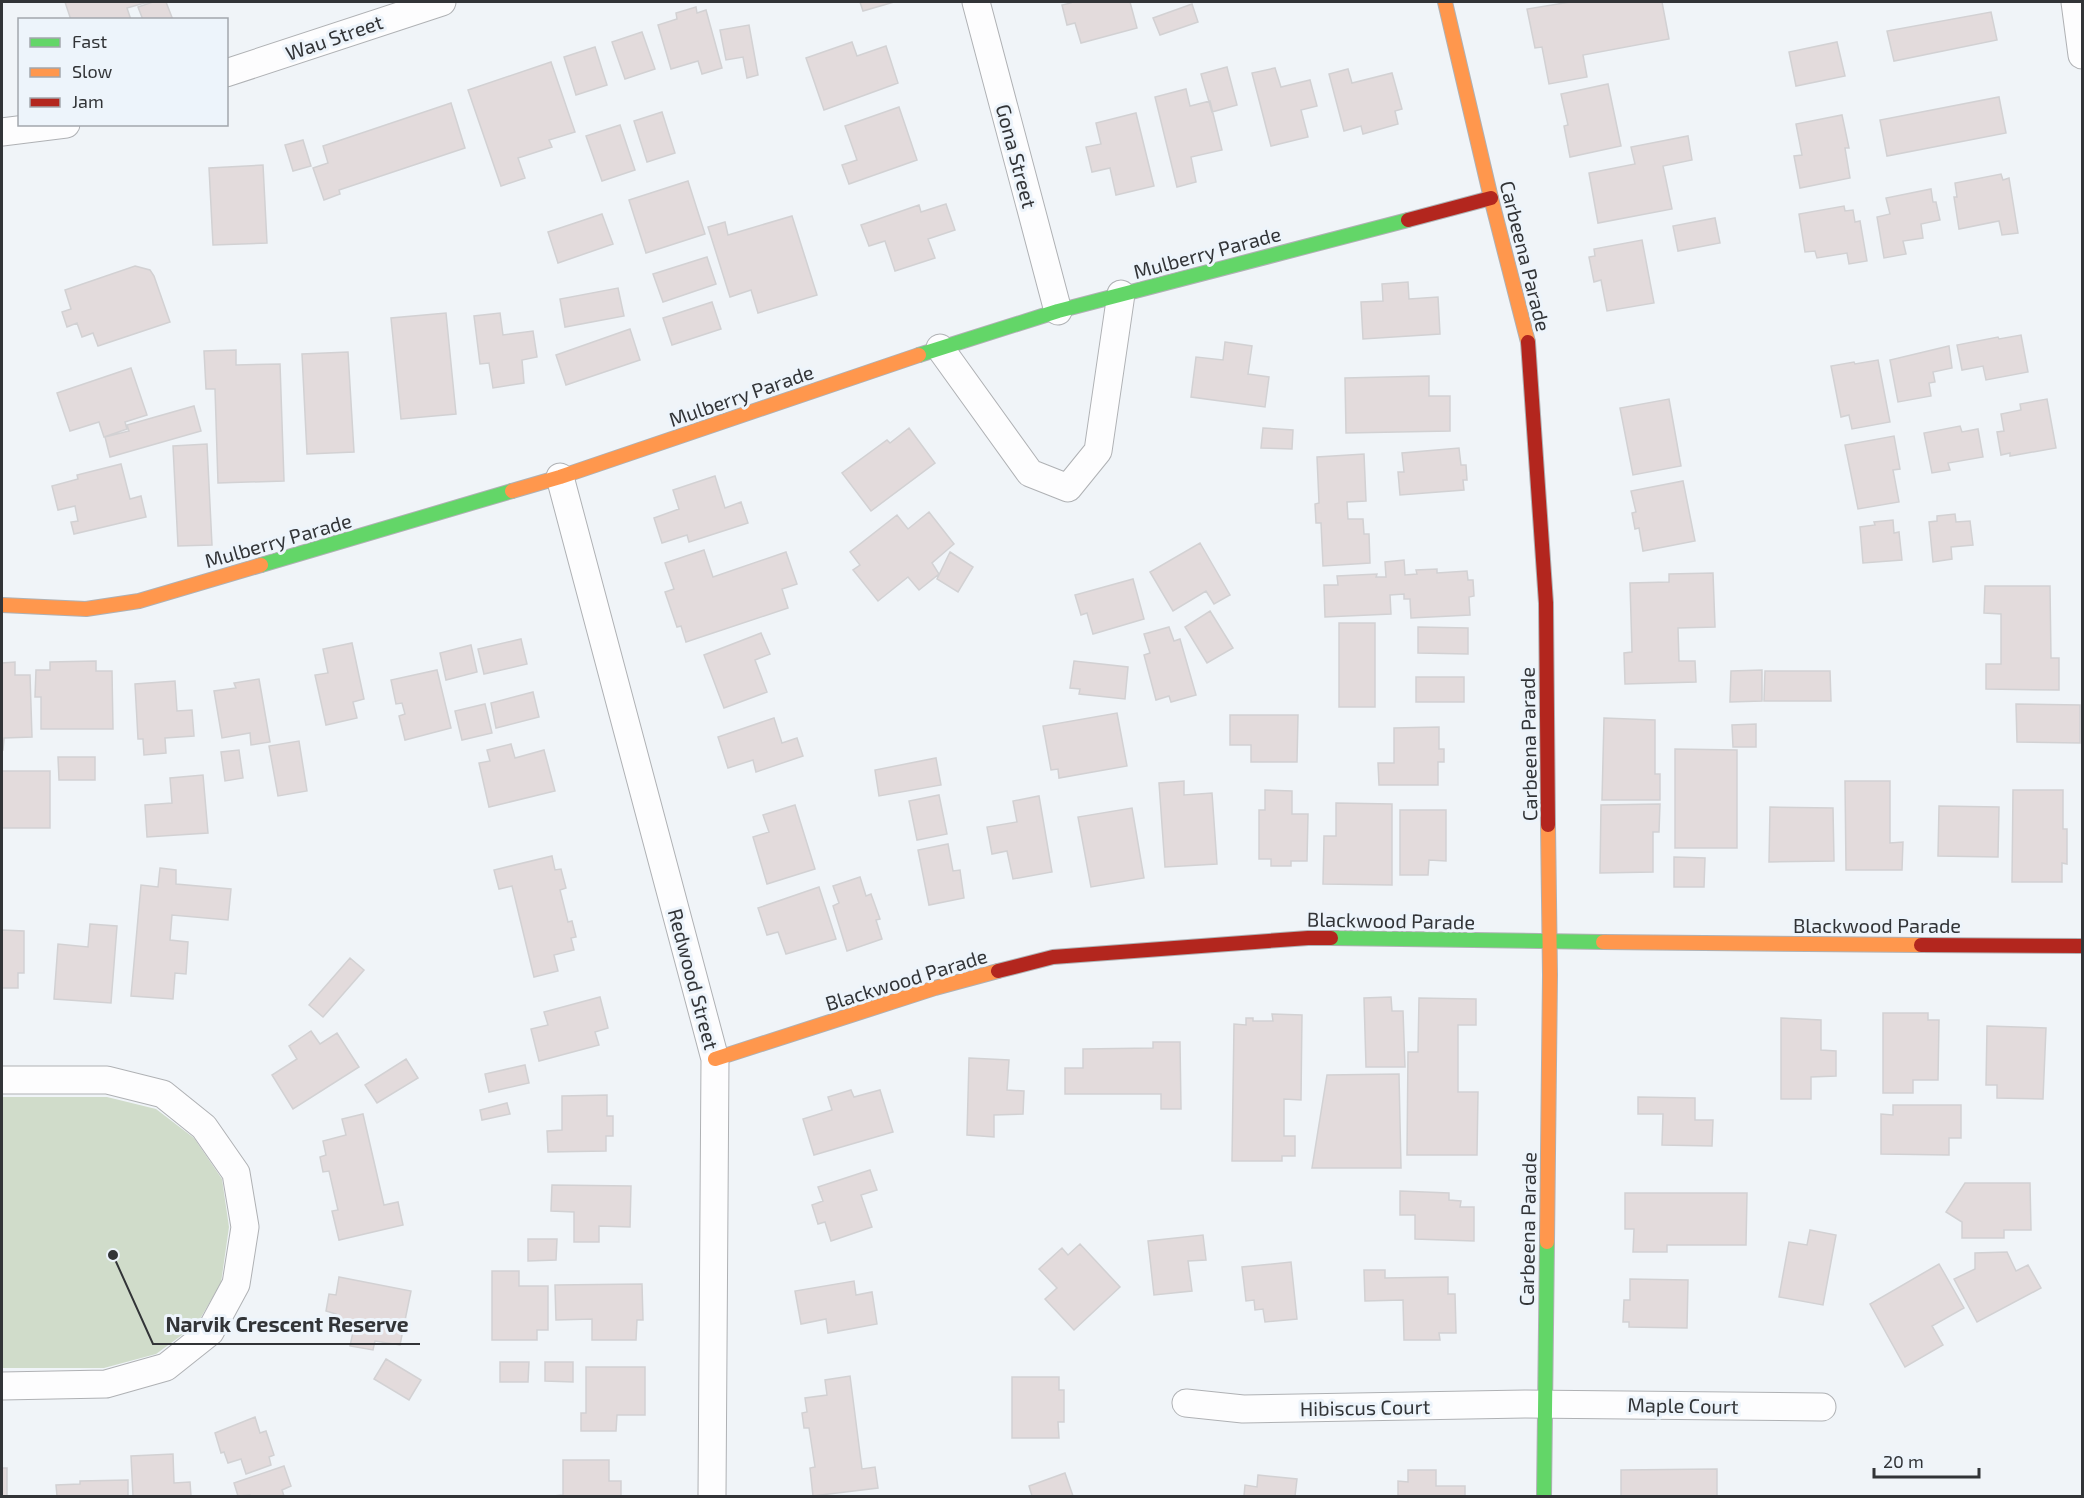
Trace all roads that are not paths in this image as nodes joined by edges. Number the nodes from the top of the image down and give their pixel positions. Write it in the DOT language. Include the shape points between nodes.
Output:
graph roads {
  1 [pos="442,2"];
  2 [pos="976,2"];
  3 [pos="1445,2"];
  4 [pos="2076,2"];
  5 [pos="2082,55"];
  6 [pos="228,73"];
  7 [pos="50,126"];
  8 [pos="2,132"];
  9 [pos="1491,198"];
  10 [pos="1121,294"];
  11 [pos="1058,311"];
  12 [pos="940,348"];
  13 [pos="560,477"];
  14 [pos="2,605"];
  15 [pos="1550,942"];
  16 [pos="2082,946"];
  17 [pos="715,1059"];
  18 [pos="2,1080"];
  19 [pos="2,1386"];
  20 [pos="1186,1403"];
  21 [pos="1544,1404"];
  22 [pos="1822,1407"];
  23 [pos="712,1497"];
  24 [pos="1544,1497"];
  1 -- 6 [label="street, Wau Street"];
  2 -- 11 [label="street, Gona Street"];
  3 -- 9 [label="street, Carbeena Parade"];
  4 -- 5 [label="street"];
  7 -- 8 [label="street"];
  9 -- 10 [label="street, Mulberry Parade"];
  9 -- 15 [label="street, Carbeena Parade" via="1528,342 1546,603"];
  10 -- 11 [label="street, Mulberry Parade"];
  10 -- 12 [label="street" via="1098,451 1068,488 1030,473"];
  11 -- 12 [label="street, Mulberry Parade"];
  12 -- 13 [label="street, Mulberry Parade"];
  13 -- 14 [label="street, Mulberry Parade" via="139,601 86,609"];
  13 -- 17 [label="street, Redwood Street"];
  15 -- 16 [label="street, Blackwood Parade"];
  15 -- 17 [label="street, Blackwood Parade" via="1308,938 1053,957 934,988"];
  15 -- 21 [label="street, Carbeena Parade"];
  17 -- 23 [label="street, Redwood Street"];
  18 -- 19 [label="street" via="107,1080 163,1094 204,1127 236,1173 245,1227 236,1284 210,1332 166,1366 106,1384"];
  20 -- 21 [label="street, Hibiscus Court" via="1243,1409"];
  21 -- 22 [label="street, Maple Court"];
  21 -- 24 [label="street, Carbeena Parade"];
}
